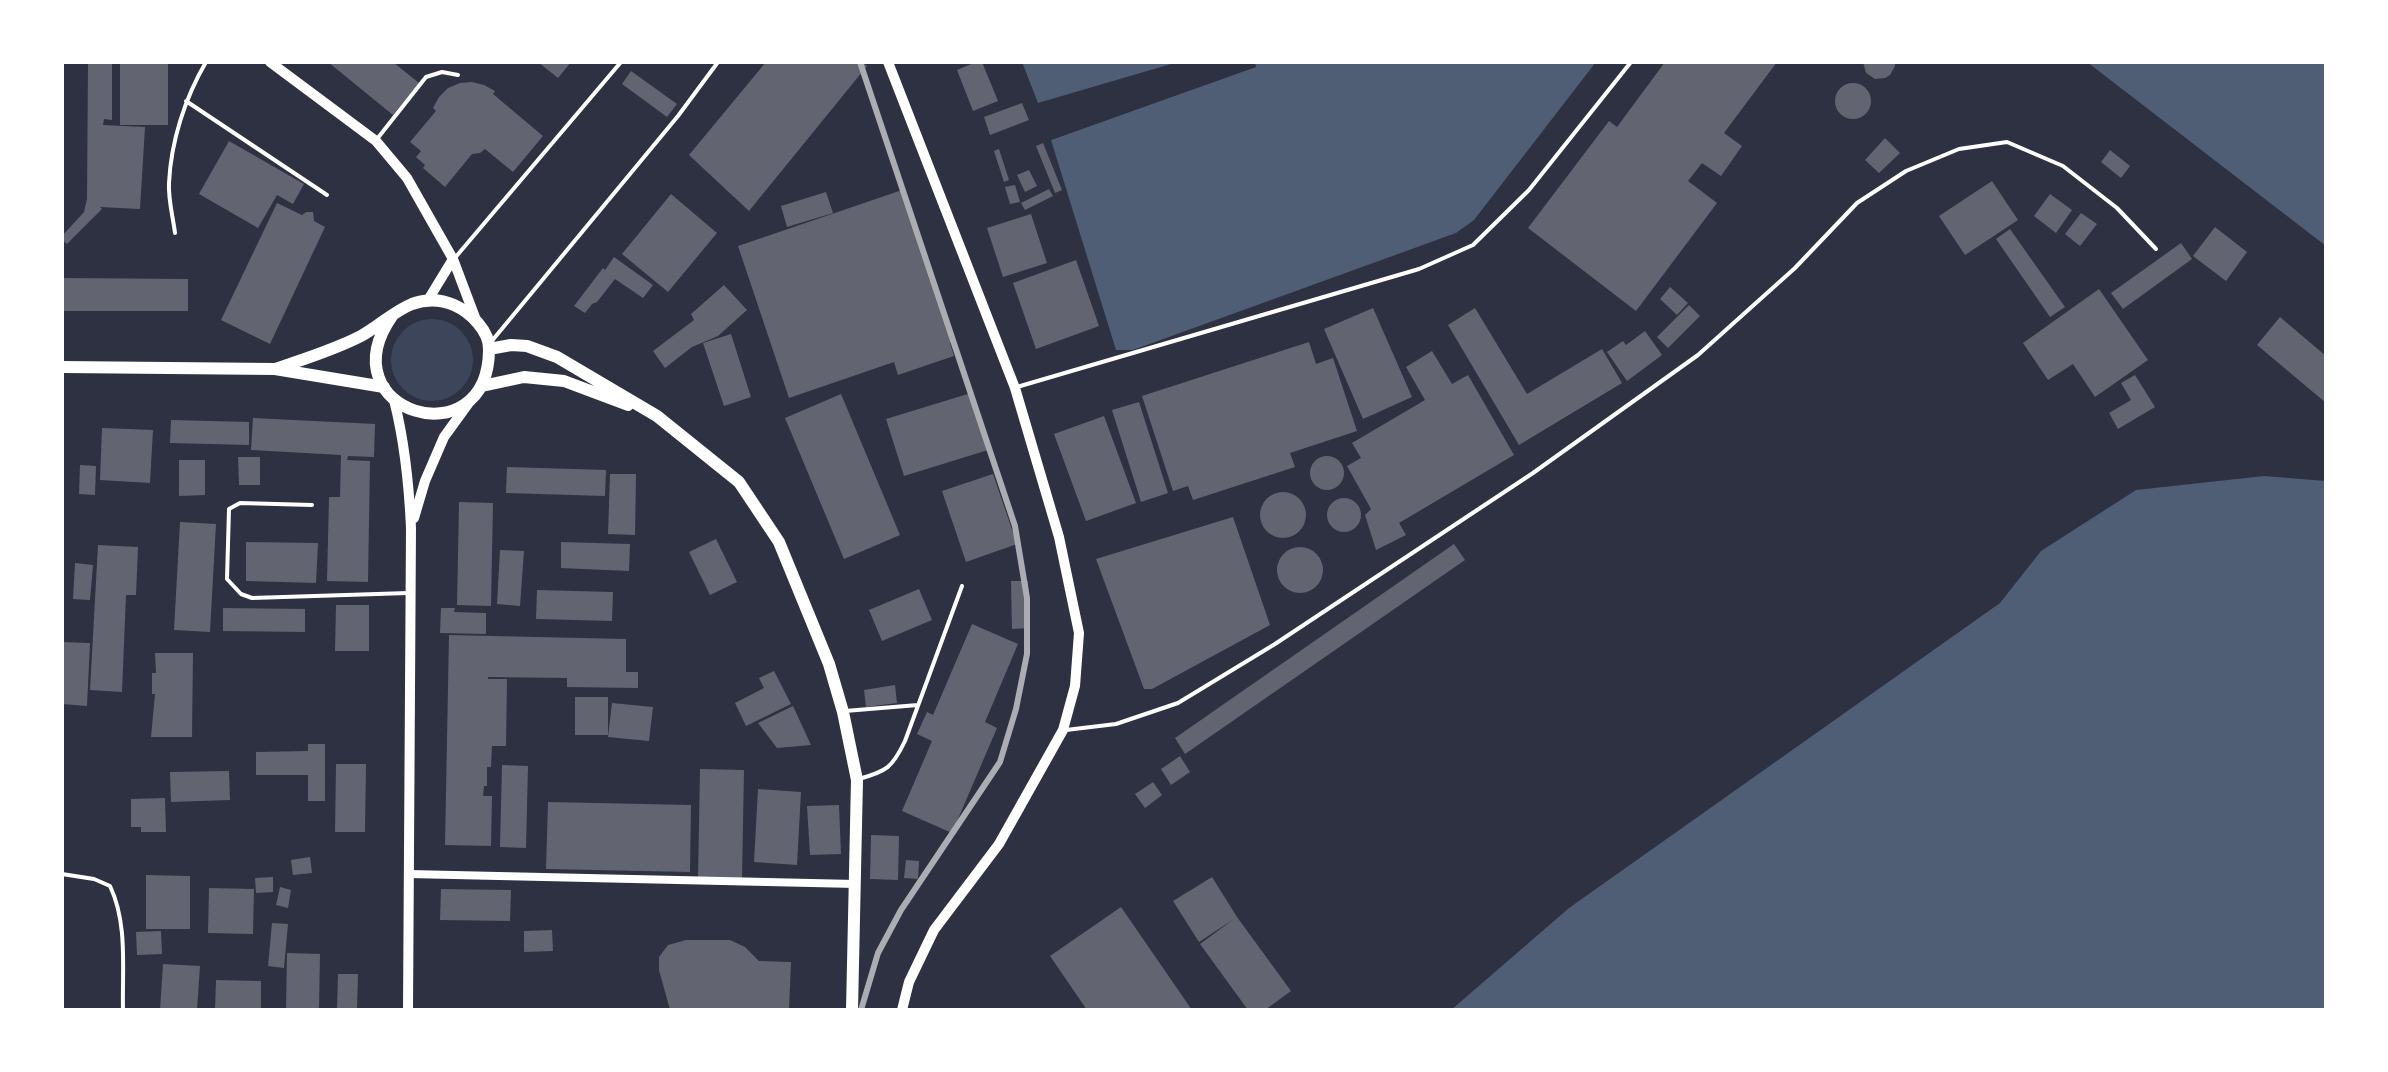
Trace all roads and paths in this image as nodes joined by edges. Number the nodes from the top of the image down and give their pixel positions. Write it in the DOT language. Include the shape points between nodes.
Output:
graph roads {
  1 [pos="206,62"];
  2 [pos="270,62"];
  3 [pos="621,62"];
  4 [pos="718,62"];
  5 [pos="888,62"];
  6 [pos="1631,62"];
  7 [pos="458,75"];
  8 [pos="186,101"];
  9 [pos="376,141"];
  10 [pos="327,195"];
  11 [pos="175,233"];
  12 [pos="2156,249"];
  13 [pos="453,259"];
  14 [pos="428,300"];
  15 [pos="392,316"];
  16 [pos="476,320"];
  17 [pos="489,346"];
  18 [pos="62,367"];
  19 [pos="275,369"];
  20 [pos="482,386"];
  21 [pos="384,387"];
  22 [pos="1015,388"];
  23 [pos="394,400"];
  24 [pos="471,400"];
  25 [pos="657,416"];
  26 [pos="312,505"];
  27 [pos="411,528"];
  28 [pos="962,586"];
  29 [pos="411,593"];
  30 [pos="918,705"];
  31 [pos="843,712"];
  32 [pos="1063,730"];
  33 [pos="857,780"];
  34 [pos="62,874"];
  35 [pos="409,874"];
  36 [pos="856,884"];
  37 [pos="123,1010"];
  38 [pos="408,1010"];
  39 [pos="852,1010"];
  40 [pos="902,1010"];
  1 -- 8 [label="lane"];
  2 -- 9 [label="street"];
  3 -- 13 [label="lane"];
  4 -- 17 [label="lane"];
  5 -- 22 [label="street"];
  6 -- 22 [label="lane" via="1529,190 1473,245 1419,269"];
  7 -- 9 [label="lane" via="426,77"];
  8 -- 10 [label="lane"];
  8 -- 11 [label="lane" via="169,184"];
  9 -- 13 [label="street" via="407,178"];
  12 -- 32 [label="lane" via="2117,208 2063,166 2007,142 1959,149 1906,171 1857,203 1795,268 1698,355 1533,473 1178,703 1116,724"];
  13 -- 14 [label="street"];
  13 -- 16 [label="street"];
  14 -- 15 [label="main road"];
  14 -- 16 [label="main road" via="462,308"];
  15 -- 19 [label="main road" via="343,345"];
  15 -- 21 [label="main road" via="376,352"];
  16 -- 17 [label="main road"];
  17 -- 20 [label="main road"];
  17 -- 25 [label="main road" via="527,346 557,357"];
  18 -- 19 [label="main road"];
  19 -- 21 [label="main road"];
  20 -- 24 [label="main road"];
  20 -- 25 [label="main road" via="524,377 564,381"];
  21 -- 23 [label="main road"];
  22 -- 32 [label="street" via="1059,537 1079,633 1075,686"];
  23 -- 24 [label="main road" via="422,414 440,414"];
  23 -- 27 [label="street" via="405,448"];
  24 -- 27 [label="street" via="444,437"];
  25 -- 31 [label="main road" via="739,482 779,542 812,618"];
  26 -- 29 [label="lane" via="240,503 229,509 227,579 241,594 252,598"];
  27 -- 29 [label="street"];
  28 -- 30 [label="lane"];
  29 -- 35 [label="street"];
  30 -- 31 [label="lane"];
  30 -- 33 [label="lane" via="894,764"];
  31 -- 33 [label="main road"];
  32 -- 40 [label="street" via="999,844 934,930"];
  33 -- 36 [label="main road"];
  34 -- 37 [label="lane" via="110,886 117,901 122,918"];
  35 -- 36 [label="street"];
  35 -- 38 [label="street"];
  36 -- 39 [label="main road"];
}
